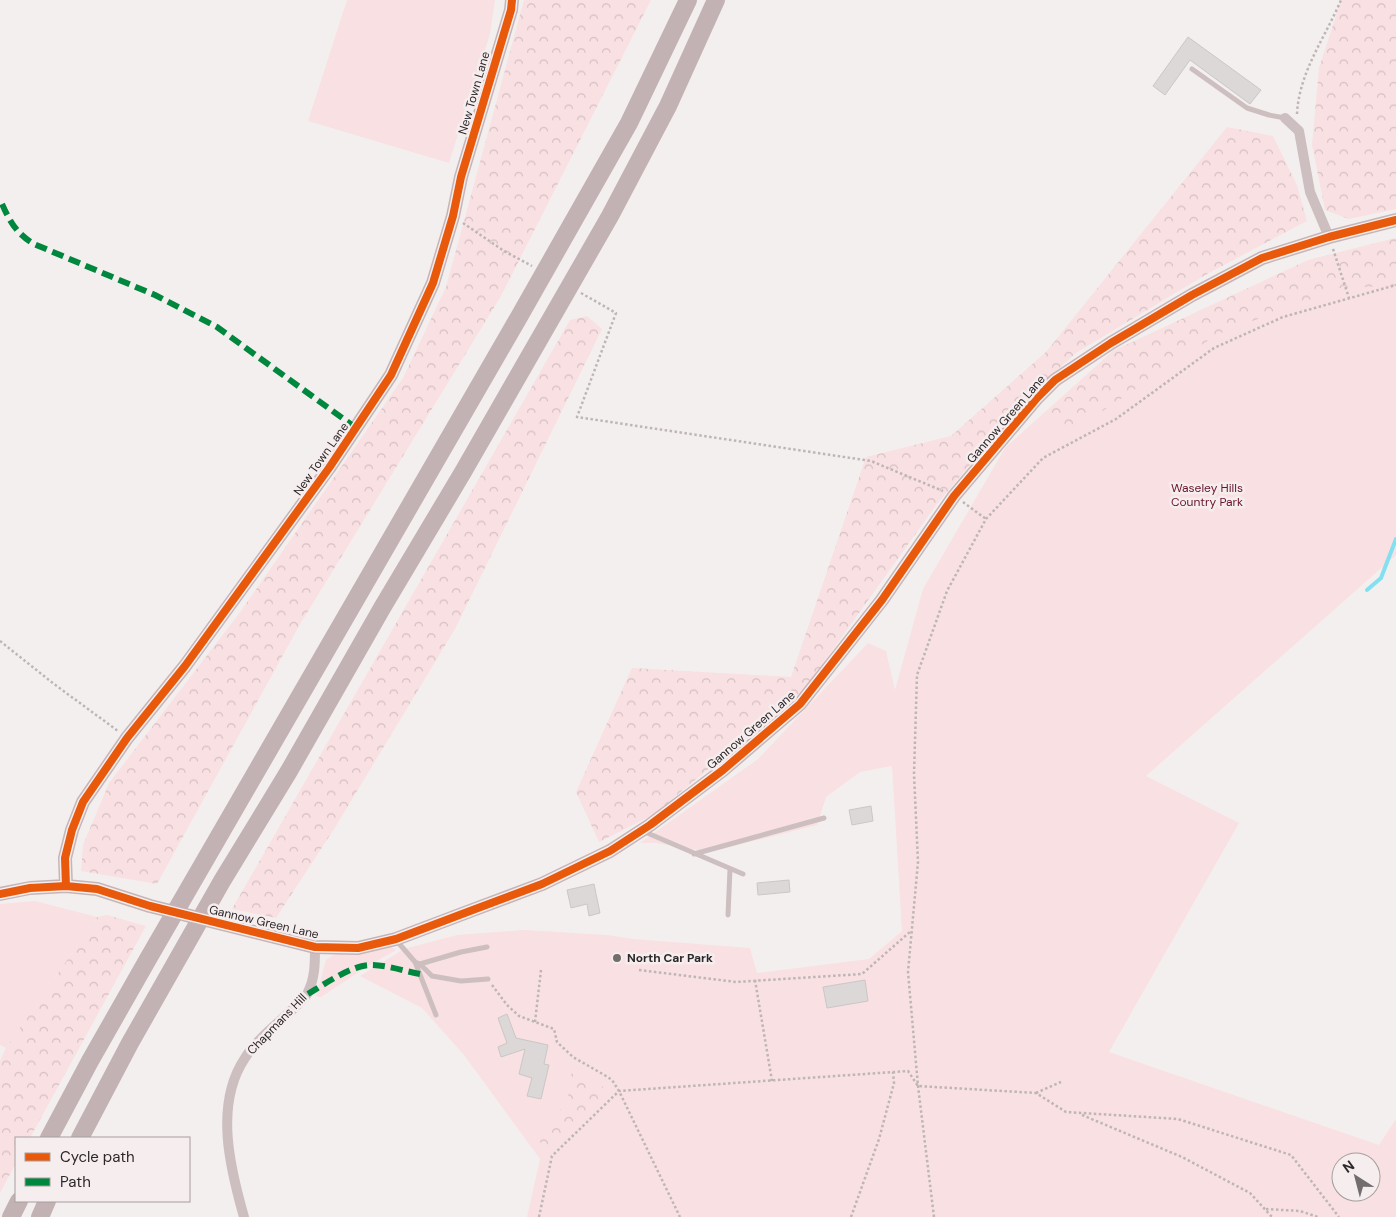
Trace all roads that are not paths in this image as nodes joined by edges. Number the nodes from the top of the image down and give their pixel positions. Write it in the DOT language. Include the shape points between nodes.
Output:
graph roads {
  1 [pos="512,0"];
  2 [pos="688,0"];
  3 [pos="716,0"];
  4 [pos="1192,69"];
  5 [pos="1286,118"];
  6 [pos="1396,220"];
  7 [pos="1328,237"];
  8 [pos="824,818"];
  9 [pos="642,830"];
  10 [pos="694,854"];
  11 [pos="730,869"];
  12 [pos="743,874"];
  13 [pos="66,886"];
  14 [pos="0,894"];
  15 [pos="728,915"];
  16 [pos="396,940"];
  17 [pos="315,947"];
  18 [pos="487,947"];
  19 [pos="418,963"];
  20 [pos="488,979"];
  21 [pos="436,1015"];
  22 [pos="50,1137"];
  23 [pos="81,1137"];
  24 [pos="18,1202"];
  25 [pos="47,1202"];
  26 [pos="11,1217"];
  27 [pos="40,1217"];
  28 [pos="244,1217"];
  1 -- 13 [label="street, New Town Lane" via="433,283 391,375 312,492 127,738 83,802 65,858"];
  2 -- 22 [label="highway" via="620,140 143,968"];
  3 -- 23 [label="highway" via="668,106 610,216 222,881"];
  4 -- 5 [label="lane" via="1247,108"];
  5 -- 7 [label="street" via="1299,131 1310,192"];
  6 -- 7 [label="street, Gannow Green Lane"];
  7 -- 9 [label="street, Gannow Green Lane" via="1262,258 1192,295 1055,380 954,496 882,600 800,704 724,770"];
  8 -- 10 [label="lane"];
  9 -- 10 [label="lane"];
  9 -- 16 [label="street, Gannow Green Lane" via="610,851 542,884"];
  10 -- 11 [label="lane"];
  11 -- 12 [label="lane"];
  11 -- 15 [label="lane"];
  13 -- 14 [label="street, Gannow Green Lane"];
  13 -- 17 [label="street, Gannow Green Lane" via="97,889 150,906"];
  16 -- 17 [label="street, Gannow Green Lane" via="358,948"];
  16 -- 19 [label="lane"];
  17 -- 28 [label="street, Chapmans Hill" via="315,974 308,994 257,1042 244,1058 232,1086 228,1106 228,1142"];
  18 -- 19 [label="lane"];
  19 -- 20 [label="lane" via="432,976 461,981"];
  19 -- 21 [label="lane"];
  24 -- 26 [label="highway"];
  25 -- 27 [label="highway"];
}
